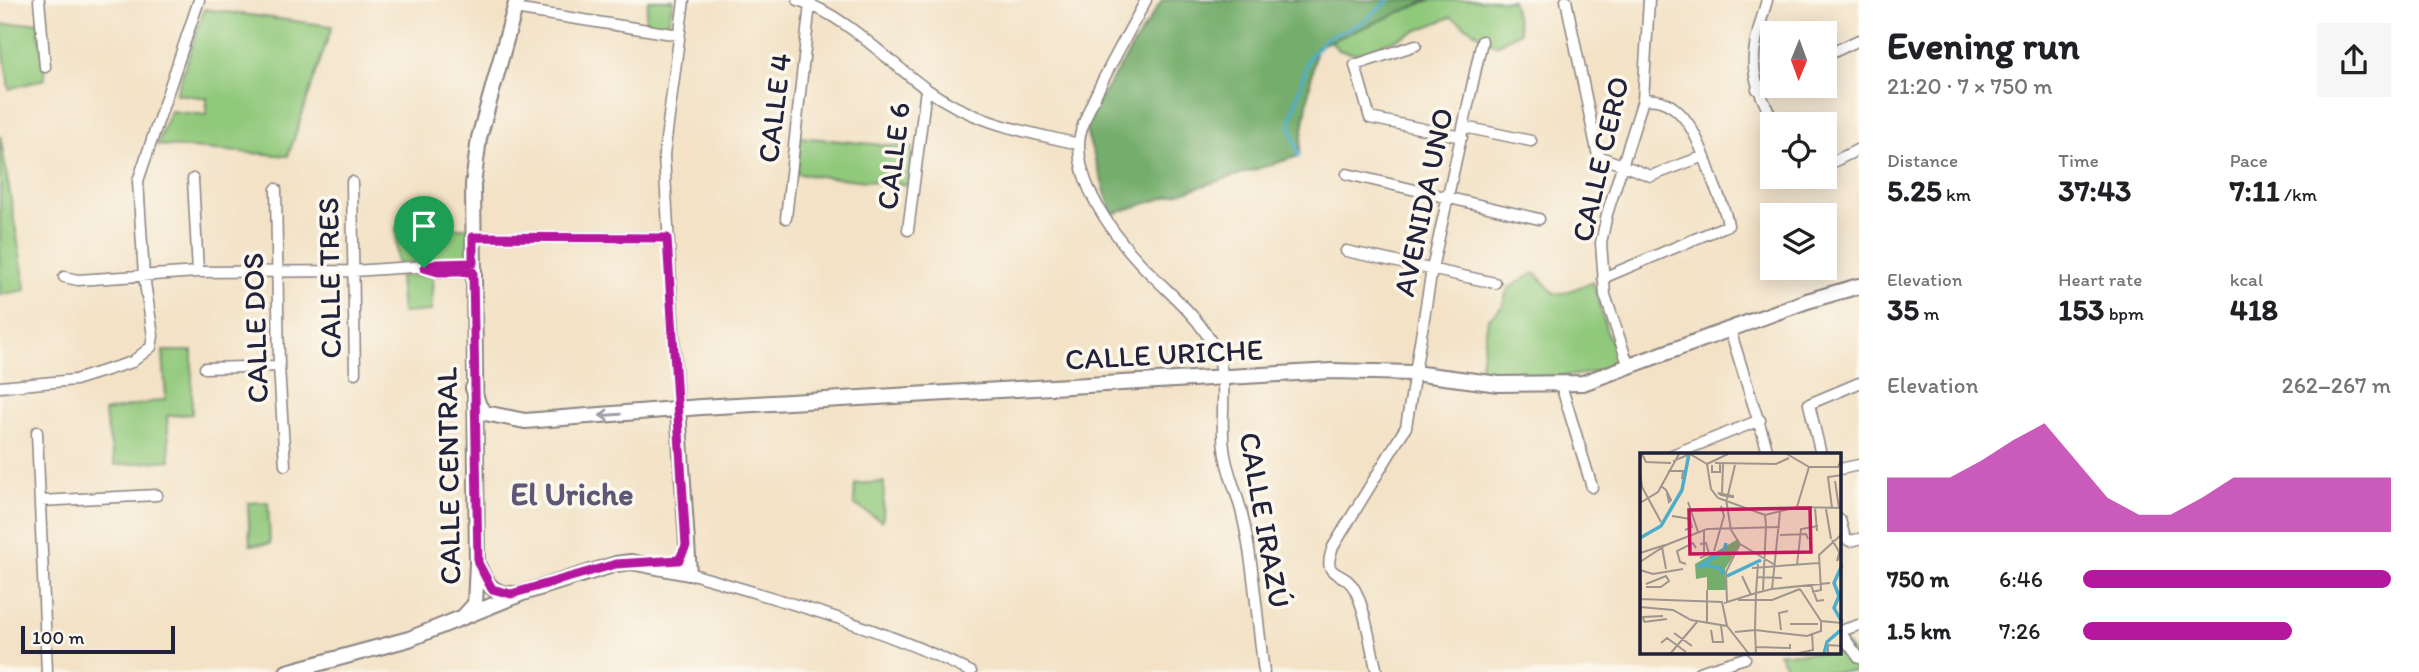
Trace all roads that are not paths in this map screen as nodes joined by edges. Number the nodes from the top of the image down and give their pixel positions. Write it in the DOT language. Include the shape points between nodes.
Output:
graph roads {
  1 [pos="39,0"];
  2 [pos="199,0"];
  3 [pos="684,0"];
  4 [pos="798,0"];
  5 [pos="1146,0"];
  6 [pos="1566,0"];
  7 [pos="1649,0"];
  8 [pos="1767,0"];
  9 [pos="516,4"];
  10 [pos="810,4"];
  11 [pos="679,35"];
  12 [pos="1859,40"];
  13 [pos="1482,41"];
  14 [pos="1416,45"];
  15 [pos="1838,50"];
  16 [pos="45,67"];
  17 [pos="1760,88"];
  18 [pos="926,89"];
  19 [pos="1757,89"];
  20 [pos="1643,100"];
  21 [pos="1769,112"];
  22 [pos="1463,132"];
  23 [pos="1531,141"];
  24 [pos="1079,144"];
  25 [pos="1859,149"];
  26 [pos="1704,156"];
  27 [pos="1837,160"];
  28 [pos="1623,167"];
  29 [pos="1347,174"];
  30 [pos="193,179"];
  31 [pos="352,182"];
  32 [pos="276,189"];
  33 [pos="1447,197"];
  34 [pos="786,218"];
  35 [pos="1539,219"];
  36 [pos="908,230"];
  37 [pos="473,237"];
  38 [pos="667,238"];
  39 [pos="1346,251"];
  40 [pos="473,268"];
  41 [pos="1432,269"];
  42 [pos="354,271"];
  43 [pos="198,272"];
  44 [pos="277,272"];
  45 [pos="144,276"];
  46 [pos="64,277"];
  47 [pos="1602,278"];
  48 [pos="1495,283"];
  49 [pos="1859,286"];
  50 [pos="1730,330"];
  51 [pos="279,366"];
  52 [pos="1629,367"];
  53 [pos="205,368"];
  54 [pos="355,373"];
  55 [pos="1413,373"];
  56 [pos="1222,376"];
  57 [pos="1859,383"];
  58 [pos="1561,385"];
  59 [pos="0,387"];
  60 [pos="473,388"];
  61 [pos="678,409"];
  62 [pos="660,411"];
  63 [pos="525,421"];
  64 [pos="1759,421"];
  65 [pos="680,426"];
  66 [pos="37,432"];
  67 [pos="475,445"];
  68 [pos="1677,453"];
  69 [pos="1768,453"];
  70 [pos="1820,453"];
  71 [pos="285,464"];
  72 [pos="1592,487"];
  73 [pos="156,495"];
  74 [pos="40,501"];
  75 [pos="1842,529"];
  76 [pos="1859,539"];
  77 [pos="686,546"];
  78 [pos="631,562"];
  79 [pos="478,563"];
  80 [pos="689,573"];
  81 [pos="523,593"];
  82 [pos="464,616"];
  83 [pos="1859,625"];
  84 [pos="1842,630"];
  85 [pos="1842,634"];
  86 [pos="1745,657"];
  87 [pos="1859,659"];
  88 [pos="47,672"];
  89 [pos="286,672"];
  90 [pos="971,672"];
  91 [pos="1264,672"];
  92 [pos="1377,672"];
  93 [pos="1699,672"];
  1 -- 16 [label="street"];
  2 -- 45 [label="street" via="138,181"];
  3 -- 11 [label="street"];
  4 -- 10 [label="street"];
  5 -- 24 [label="street" via="1099,91"];
  6 -- 28 [label="street" via="1595,151 1602,160"];
  7 -- 20 [label="street, CALLE CERO"];
  8 -- 19 [label="street" via="1753,54"];
  9 -- 11 [label="street"];
  9 -- 37 [label="main road, CALLE CENTRAL" via="479,138"];
  10 -- 18 [label="street" via="869,41"];
  10 -- 34 [label="street, CALLE 4"];
  11 -- 38 [label="street" via="664,155"];
  12 -- 15 [label="street"];
  13 -- 22 [label="street, AVENIDA UNO"];
  14 -- 22 [label="street" via="1355,65 1370,118"];
  17 -- 19 [label="street"];
  18 -- 24 [label="street" via="983,122"];
  18 -- 36 [label="street, CALLE 6"];
  19 -- 21 [label="street"];
  20 -- 26 [label="street" via="1656,99 1674,110 1692,129"];
  20 -- 28 [label="street, CALLE CERO"];
  22 -- 23 [label="street"];
  22 -- 33 [label="street, AVENIDA UNO"];
  24 -- 56 [label="street, CALLE IRAZÚ" via="1102,215 1125,247 1202,328 1220,362"];
  25 -- 27 [label="street"];
  26 -- 28 [label="street" via="1657,175"];
  26 -- 47 [label="street" via="1728,225"];
  28 -- 47 [label="street, CALLE CERO" via="1601,243"];
  29 -- 33 [label="street"];
  30 -- 43 [label="street"];
  31 -- 42 [label="street, CALLE TRES"];
  32 -- 44 [label="street, CALLE DOS"];
  33 -- 35 [label="street"];
  33 -- 41 [label="street, AVENIDA UNO"];
  37 -- 38 [label="street"];
  37 -- 40 [label="main road, CALLE CENTRAL"];
  38 -- 61 [label="street"];
  39 -- 41 [label="street"];
  40 -- 42 [label="street"];
  40 -- 60 [label="main road, CALLE CENTRAL"];
  41 -- 48 [label="street"];
  41 -- 55 [label="street, AVENIDA UNO"];
  42 -- 44 [label="street"];
  42 -- 54 [label="street, CALLE TRES"];
  43 -- 44 [label="street"];
  43 -- 45 [label="street"];
  44 -- 51 [label="street, CALLE DOS"];
  45 -- 46 [label="street"];
  45 -- 59 [label="street" via="153,336 151,347 132,362 75,380"];
  47 -- 52 [label="street, CALLE CERO"];
  49 -- 50 [label="main road, CALLE URICHE"];
  50 -- 52 [label="main road, CALLE URICHE"];
  50 -- 64 [label="street"];
  51 -- 53 [label="street"];
  51 -- 71 [label="street, CALLE DOS"];
  52 -- 58 [label="main road, CALLE URICHE" via="1583,383"];
  55 -- 56 [label="main road, CALLE URICHE" via="1362,370"];
  55 -- 58 [label="main road, CALLE URICHE" via="1487,383"];
  55 -- 92 [label="street, AVENIDA UNO" via="1406,427 1333,547 1328,563 1354,589"];
  56 -- 61 [label="main road, CALLE URICHE"];
  56 -- 91 [label="street, CALLE IRAZÚ" via="1224,449 1243,515"];
  57 -- 70 [label="street" via="1810,402"];
  58 -- 72 [label="street"];
  60 -- 63 [label="main road, CALLE URICHE" via="485,413"];
  60 -- 67 [label="main road, CALLE CENTRAL"];
  61 -- 62 [label="main road, CALLE URICHE"];
  61 -- 65 [label="main road"];
  62 -- 63 [label="main road, CALLE URICHE, one-way"];
  62 -- 65 [label="main road" via="675,416"];
  63 -- 67 [label="main road" via="484,429"];
  64 -- 68 [label="street"];
  64 -- 69 [label="street"];
  65 -- 77 [label="main road"];
  66 -- 74 [label="street"];
  67 -- 79 [label="main road, CALLE CENTRAL"];
  73 -- 74 [label="street"];
  74 -- 88 [label="street"];
  75 -- 76 [label="street" via="1844,538"];
  77 -- 78 [label="main road" via="673,562"];
  77 -- 80 [label="main road"];
  78 -- 80 [label="main road"];
  78 -- 81 [label="main road"];
  79 -- 81 [label="main road" via="492,589"];
  79 -- 82 [label="main road, CALLE CENTRAL" via="475,604"];
  80 -- 90 [label="street" via="869,627 921,646"];
  81 -- 82 [label="main road"];
  82 -- 89 [label="main road" via="387,645"];
  83 -- 84 [label="street"];
  85 -- 87 [label="street"];
  86 -- 93 [label="street"];
}
